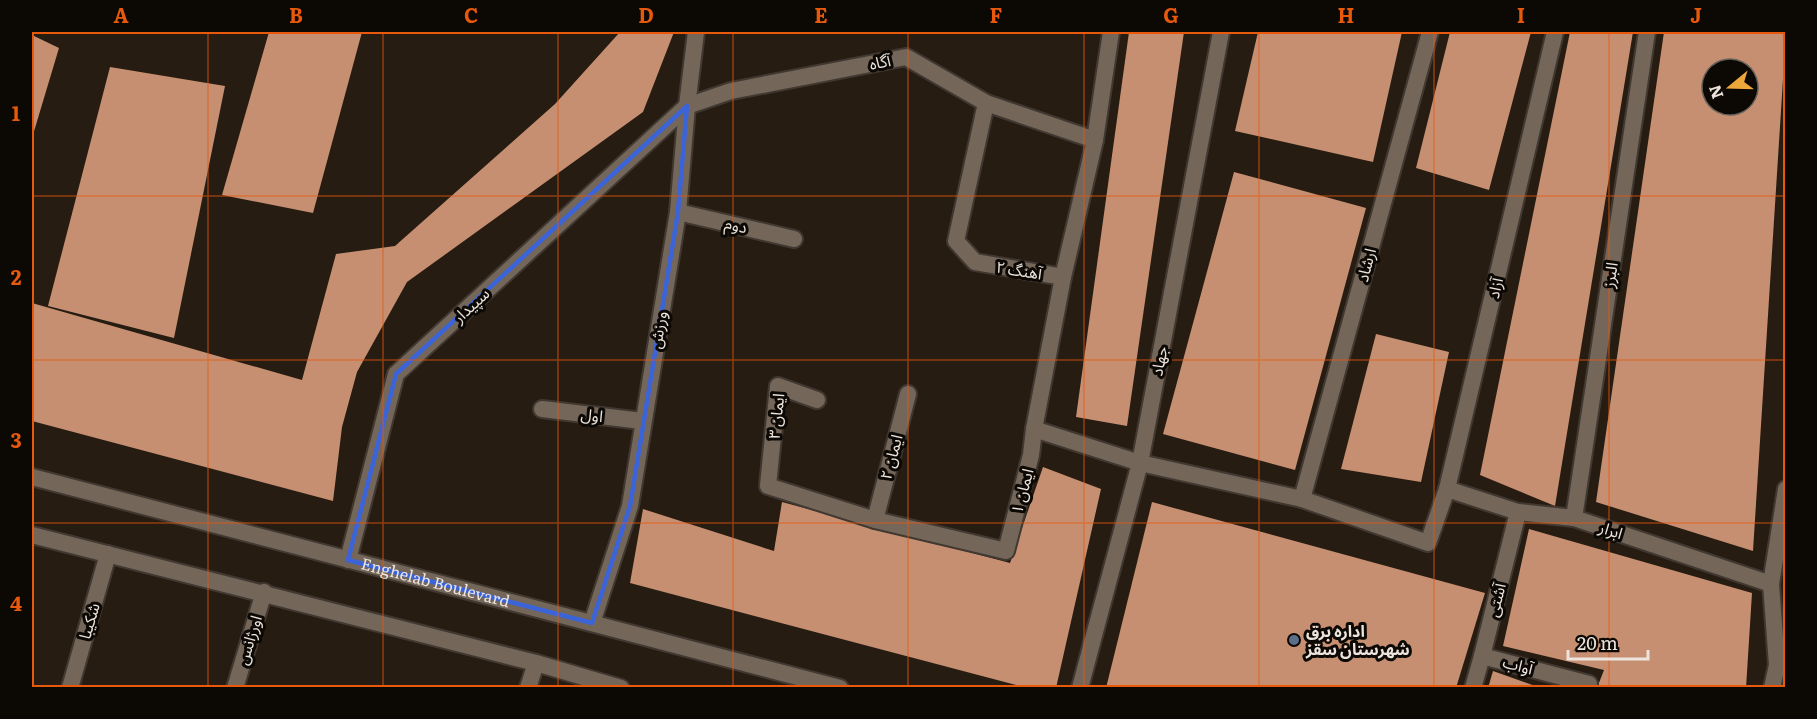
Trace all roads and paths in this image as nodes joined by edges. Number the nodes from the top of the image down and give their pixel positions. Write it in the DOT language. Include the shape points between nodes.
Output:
graph roads {
  1 [pos="696,32"];
  2 [pos="1111,32"];
  3 [pos="1221,32"];
  4 [pos="1430,32"];
  5 [pos="1555,32"];
  6 [pos="1647,32"];
  7 [pos="986,103"];
  8 [pos="687,106"];
  9 [pos="1095,140"];
  10 [pos="678,212"];
  11 [pos="794,239"];
  12 [pos="1063,277"];
  13 [pos="908,394"];
  14 [pos="817,400"];
  15 [pos="542,409"];
  16 [pos="642,421"];
  17 [pos="1034,429"];
  18 [pos="1140,463"];
  19 [pos="32,477"];
  20 [pos="1447,489"];
  21 [pos="1785,489"];
  22 [pos="1302,499"];
  23 [pos="1518,512"];
  24 [pos="1574,518"];
  25 [pos="875,520"];
  26 [pos="32,535"];
  27 [pos="108,554"];
  28 [pos="348,560"];
  29 [pos="1771,584"];
  30 [pos="264,592"];
  31 [pos="592,623"];
  32 [pos="1482,656"];
  33 [pos="536,663"];
  34 [pos="1781,666"];
  35 [pos="1589,684"];
  36 [pos="70,687"];
  37 [pos="235,687"];
  38 [pos="528,687"];
  39 [pos="621,687"];
  40 [pos="840,687"];
  41 [pos="1080,687"];
  42 [pos="1473,687"];
  43 [pos="1772,687"];
  1 -- 8 [label="street, ورزش"];
  2 -- 9 [label="street, ایمان ۱"];
  3 -- 18 [label="street, جهاد"];
  4 -- 22 [label="street, ارشاد"];
  5 -- 20 [label="street, آزاد"];
  6 -- 24 [label="street, البرز"];
  7 -- 8 [label="street, آگاه" via="906,57 730,91"];
  7 -- 9 [label="street, آگاه"];
  7 -- 12 [label="street, آهنگ ۲" via="956,241 975,262"];
  8 -- 10 [label="street, ورزش"];
  8 -- 28 [label="street, سپیدار" via="396,374"];
  9 -- 12 [label="street, ایمان ۱"];
  10 -- 11 [label="street, دوم"];
  10 -- 16 [label="street, ورزش"];
  12 -- 17 [label="street, ایمان ۱"];
  13 -- 25 [label="street, ایمان ۲"];
  14 -- 25 [label="street, ایمان ۳" via="778,386 768,486"];
  15 -- 16 [label="street, اول"];
  16 -- 31 [label="street, ورزش" via="630,506"];
  17 -- 18 [label="street"];
  17 -- 25 [label="street, ایمان ۱" via="1031,456 1006,551"];
  18 -- 22 [label="street"];
  18 -- 41 [label="street, جهاد"];
  19 -- 28 [label="street, Enghelab Boulevard"];
  20 -- 22 [label="street, آزاد" via="1428,543"];
  20 -- 23 [label="street, ابرار"];
  21 -- 29 [label="street"];
  23 -- 24 [label="street, ابرار"];
  23 -- 32 [label="street, آشتی"];
  24 -- 29 [label="street, ابرار"];
  26 -- 27 [label="street"];
  27 -- 30 [label="street"];
  27 -- 36 [label="street, شکیبا"];
  28 -- 31 [label="street, Enghelab Boulevard"];
  29 -- 34 [label="street"];
  30 -- 33 [label="street"];
  30 -- 37 [label="street, اورژانس"];
  31 -- 40 [label="street, Enghelab Boulevard"];
  32 -- 35 [label="street, آواب"];
  32 -- 42 [label="street, آشتی"];
  33 -- 38 [label="street"];
  33 -- 39 [label="street"];
  34 -- 43 [label="street"];
}
